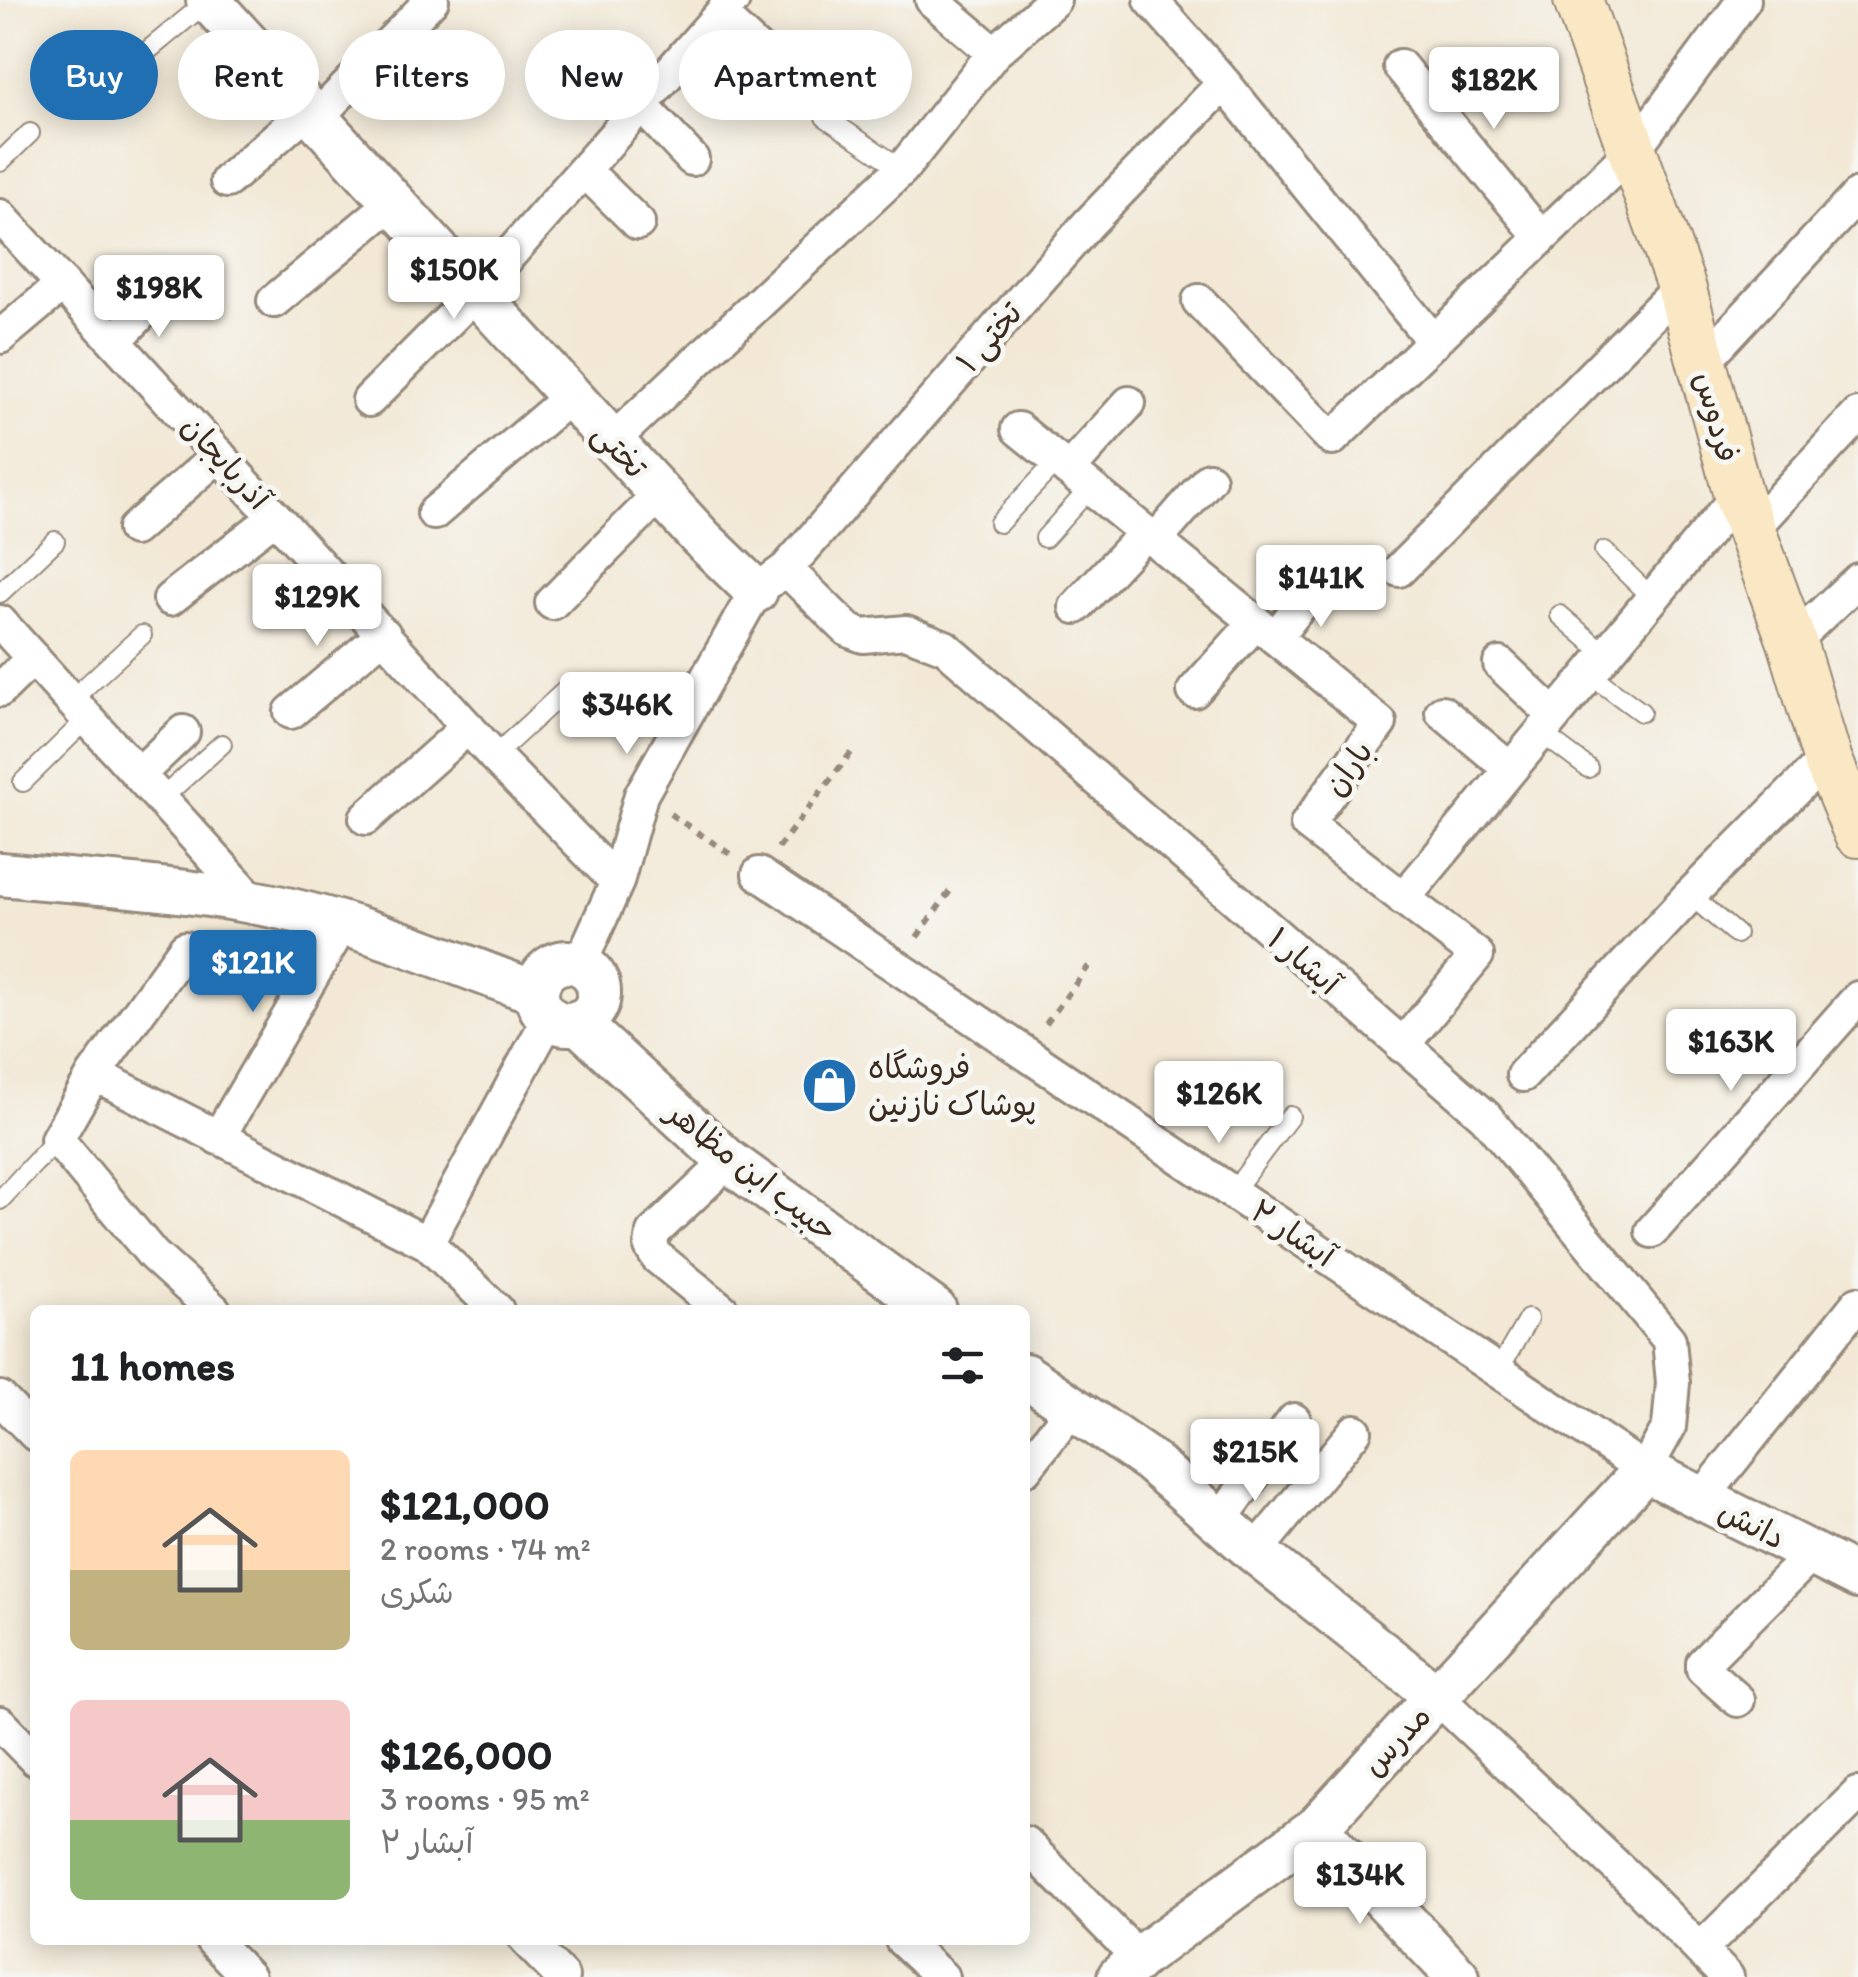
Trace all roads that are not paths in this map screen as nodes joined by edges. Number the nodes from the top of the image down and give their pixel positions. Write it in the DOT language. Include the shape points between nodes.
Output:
graph roads {
  1 [pos="208,0"];
  2 [pos="432,0"];
  3 [pos="932,0"];
  4 [pos="1054,0"];
  5 [pos="1151,0"];
  6 [pos="1578,0"];
  7 [pos="1744,0"];
  8 [pos="727,7"];
  9 [pos="235,30"];
  10 [pos="746,30"];
  11 [pos="158,42"];
  12 [pos="994,54"];
  13 [pos="1400,66"];
  14 [pos="1224,83"];
  15 [pos="659,85"];
  16 [pos="319,107"];
  17 [pos="304,120"];
  18 [pos="318,120"];
  19 [pos="629,120"];
  20 [pos="656,120"];
  21 [pos="829,120"];
  22 [pos="30,133"];
  23 [pos="1634,149"];
  24 [pos="692,159"];
  25 [pos="0,162"];
  26 [pos="902,169"];
  27 [pos="584,170"];
  28 [pos="228,181"];
  29 [pos="1858,195"];
  30 [pos="393,202"];
  31 [pos="0,216"];
  32 [pos="638,223"];
  33 [pos="1541,237"];
  34 [pos="62,284"];
  35 [pos="1681,286"];
  36 [pos="476,293"];
  37 [pos="158,296"];
  38 [pos="274,301"];
  39 [pos="1199,301"];
  40 [pos="0,337"];
  41 [pos="115,341"];
  42 [pos="1434,342"];
  43 [pos="1702,363"];
  44 [pos="571,396"];
  45 [pos="369,400"];
  46 [pos="1130,403"];
  47 [pos="1858,414"];
  48 [pos="1018,430"];
  49 [pos="612,441"];
  50 [pos="219,455"];
  51 [pos="1071,473"];
  52 [pos="1209,479"];
  53 [pos="660,494"];
  54 [pos="1744,512"];
  55 [pos="434,513"];
  56 [pos="275,517"];
  57 [pos="1000,523"];
  58 [pos="134,529"];
  59 [pos="1150,537"];
  60 [pos="1044,538"];
  61 [pos="56,541"];
  62 [pos="1604,551"];
  63 [pos="1399,570"];
  64 [pos="771,580"];
  65 [pos="1858,580"];
  66 [pos="1318,583"];
  67 [pos="0,593"];
  68 [pos="1651,596"];
  69 [pos="170,599"];
  70 [pos="552,603"];
  71 [pos="1076,606"];
  72 [pos="1560,615"];
  73 [pos="0,622"];
  74 [pos="1266,630"];
  75 [pos="384,634"];
  76 [pos="142,635"];
  77 [pos="1792,642"];
  78 [pos="32,658"];
  79 [pos="1596,663"];
  80 [pos="1500,664"];
  81 [pos="568,688"];
  82 [pos="0,690"];
  83 [pos="1194,691"];
  84 [pos="79,709"];
  85 [pos="291,712"];
  86 [pos="1442,712"];
  87 [pos="1642,712"];
  88 [pos="1547,723"];
  89 [pos="468,727"];
  90 [pos="183,732"];
  91 [pos="222,744"];
  92 [pos="494,756"];
  93 [pos="1827,758"];
  94 [pos="1588,768"];
  95 [pos="1510,769"];
  96 [pos="23,782"];
  97 [pos="150,786"];
  98 [pos="366,818"];
  99 [pos="1858,834"];
  100 [pos="0,874"];
  101 [pos="759,874"];
  102 [pos="617,882"];
  103 [pos="1690,895"];
  104 [pos="1402,899"];
  105 [pos="254,902"];
  106 [pos="343,923"];
  107 [pos="1736,934"];
  108 [pos="186,948"];
  109 [pos="580,964"];
  110 [pos="1858,998"];
  111 [pos="554,1011"];
  112 [pos="1402,1046"];
  113 [pos="94,1074"];
  114 [pos="1524,1075"];
  115 [pos="1290,1116"];
  116 [pos="218,1138"];
  117 [pos="57,1139"];
  118 [pos="710,1178"];
  119 [pos="1232,1193"];
  120 [pos="0,1200"];
  121 [pos="1652,1232"];
  122 [pos="427,1244"];
  123 [pos="1858,1303"];
  124 [pos="208,1305"];
  125 [pos="492,1305"];
  126 [pos="716,1305"];
  127 [pos="928,1305"];
  128 [pos="1528,1319"];
  129 [pos="1498,1371"];
  130 [pos="1030,1379"];
  131 [pos="0,1398"];
  132 [pos="1072,1408"];
  133 [pos="1294,1420"];
  134 [pos="30,1429"];
  135 [pos="1355,1431"];
  136 [pos="1030,1463"];
  137 [pos="1645,1470"];
  138 [pos="1702,1498"];
  139 [pos="1219,1521"];
  140 [pos="1255,1552"];
  141 [pos="1812,1554"];
  142 [pos="1858,1577"];
  143 [pos="1436,1696"];
  144 [pos="1738,1700"];
  145 [pos="0,1723"];
  146 [pos="30,1754"];
  147 [pos="1858,1794"];
  148 [pos="1316,1828"];
  149 [pos="1030,1849"];
  150 [pos="217,1945"];
  151 [pos="531,1945"];
  152 [pos="907,1945"];
  153 [pos="1700,1950"];
  154 [pos="1129,1968"];
  155 [pos="248,1977"];
  156 [pos="562,1977"];
  157 [pos="942,1977"];
  158 [pos="1458,1977"];
  159 [pos="1726,1977"];
  1 -- 9 [label="street, تختی"];
  1 -- 11 [label="lane"];
  2 -- 16 [label="street"];
  3 -- 12 [label="street"];
  4 -- 12 [label="street"];
  5 -- 14 [label="street"];
  6 -- 23 [label="main road, فردوس"];
  7 -- 23 [label="street"];
  8 -- 10 [label="street"];
  8 -- 15 [label="street"];
  12 -- 26 [label="street"];
  13 -- 33 [label="street"];
  14 -- 42 [label="street"];
  14 -- 64 [label="street, تختی ۱" via="1088,224"];
  17 -- 28 [label="street"];
  18 -- 30 [label="street, تختی"];
  19 -- 27 [label="street"];
  20 -- 24 [label="street"];
  21 -- 26 [label="lane"];
  22 -- 25 [label="lane"];
  23 -- 33 [label="street"];
  23 -- 35 [label="main road, فردوس"];
  26 -- 49 [label="street"];
  27 -- 32 [label="street"];
  27 -- 36 [label="street"];
  29 -- 43 [label="street"];
  30 -- 36 [label="street, تختی"];
  30 -- 38 [label="street"];
  31 -- 34 [label="street, آذربایجان"];
  33 -- 42 [label="street"];
  34 -- 40 [label="street"];
  34 -- 41 [label="street, آذربایجان"];
  35 -- 43 [label="main road, فردوس"];
  35 -- 63 [label="street"];
  36 -- 44 [label="street, تختی"];
  36 -- 45 [label="street"];
  37 -- 41 [label="street"];
  39 -- 42 [label="street" via="1332,440"];
  41 -- 50 [label="street, آذربایجان"];
  43 -- 54 [label="main road, فردوس"];
  44 -- 49 [label="street, تختی"];
  44 -- 55 [label="street"];
  46 -- 51 [label="street"];
  47 -- 54 [label="street"];
  48 -- 51 [label="street, باران"];
  49 -- 53 [label="street, تختی"];
  50 -- 56 [label="street, آذربایجان"];
  50 -- 58 [label="street"];
  51 -- 57 [label="lane"];
  51 -- 59 [label="street, باران"];
  51 -- 60 [label="lane"];
  52 -- 59 [label="street"];
  53 -- 64 [label="street, تختی"];
  53 -- 70 [label="street"];
  54 -- 68 [label="street"];
  54 -- 77 [label="main road, فردوس"];
  56 -- 69 [label="street"];
  56 -- 75 [label="street, آذربایجان"];
  59 -- 71 [label="street"];
  59 -- 74 [label="street, باران"];
  61 -- 67 [label="lane"];
  62 -- 68 [label="lane"];
  64 -- 102 [label="street" via="642,795"];
  64 -- 112 [label="street, آبشار ۱" via="863,636 906,632 945,647"];
  65 -- 77 [label="street"];
  66 -- 74 [label="street"];
  68 -- 79 [label="street"];
  72 -- 79 [label="lane"];
  73 -- 78 [label="street"];
  74 -- 83 [label="street"];
  74 -- 104 [label="street, باران" via="1380,723 1308,824"];
  75 -- 85 [label="street"];
  75 -- 89 [label="street, آذربایجان"];
  76 -- 84 [label="lane"];
  77 -- 93 [label="main road, فردوس"];
  78 -- 82 [label="street"];
  78 -- 84 [label="street"];
  79 -- 87 [label="lane"];
  79 -- 88 [label="street"];
  80 -- 88 [label="street"];
  81 -- 92 [label="lane"];
  84 -- 96 [label="lane"];
  84 -- 97 [label="street"];
  86 -- 95 [label="street"];
  88 -- 94 [label="lane"];
  88 -- 95 [label="street"];
  89 -- 92 [label="street, آذربایجان"];
  89 -- 98 [label="street"];
  90 -- 97 [label="street"];
  91 -- 97 [label="lane"];
  92 -- 102 [label="street, آذربایجان"];
  93 -- 99 [label="main road, فردوس"];
  93 -- 103 [label="street"];
  95 -- 104 [label="street"];
  97 -- 105 [label="street"];
  100 -- 105 [label="street, حبیب ابن مظاهر"];
  101 -- 119 [label="street, آبشار ۲"];
  102 -- 109 [label="street"];
  103 -- 107 [label="lane"];
  103 -- 114 [label="street"];
  104 -- 112 [label="street, باران" via="1476,955"];
  105 -- 106 [label="street, حبیب ابن مظاهر"];
  106 -- 111 [label="street, حبیب ابن مظاهر"];
  106 -- 116 [label="street"];
  108 -- 113 [label="street"];
  109 -- 111 [label="street" via="596,978 598,1000 586,1018"];
  110 -- 121 [label="street"];
  111 -- 122 [label="street"];
  111 -- 127 [label="street, حبیب ابن مظاهر" via="727,1160"];
  112 -- 137 [label="street, آبشار ۱" via="1485,1116 1669,1340 1669,1427"];
  113 -- 116 [label="street"];
  113 -- 117 [label="street"];
  115 -- 119 [label="lane"];
  116 -- 122 [label="street"];
  117 -- 120 [label="lane"];
  117 -- 124 [label="street" via="153,1255"];
  118 -- 126 [label="street" via="653,1234 651,1247"];
  119 -- 129 [label="street, آبشار ۲"];
  122 -- 125 [label="street"];
  123 -- 138 [label="street"];
  128 -- 129 [label="lane"];
  129 -- 137 [label="street, آبشار ۲"];
  130 -- 132 [label="street"];
  131 -- 134 [label="street"];
  132 -- 136 [label="street"];
  132 -- 139 [label="street" via="1150,1461"];
  133 -- 139 [label="street"];
  135 -- 140 [label="street"];
  137 -- 138 [label="street, دانش"];
  137 -- 143 [label="street, مدرس"];
  138 -- 141 [label="street, دانش"];
  139 -- 140 [label="street"];
  140 -- 143 [label="street"];
  141 -- 142 [label="street, دانش"];
  141 -- 144 [label="street" via="1704,1664"];
  143 -- 148 [label="street, مدرس"];
  143 -- 153 [label="street"];
  145 -- 146 [label="street"];
  147 -- 153 [label="street"];
  148 -- 154 [label="street, مدرس"];
  148 -- 158 [label="street"];
  149 -- 154 [label="street"];
  150 -- 155 [label="street"];
  151 -- 156 [label="street"];
  152 -- 157 [label="street"];
  153 -- 159 [label="street"];
}
